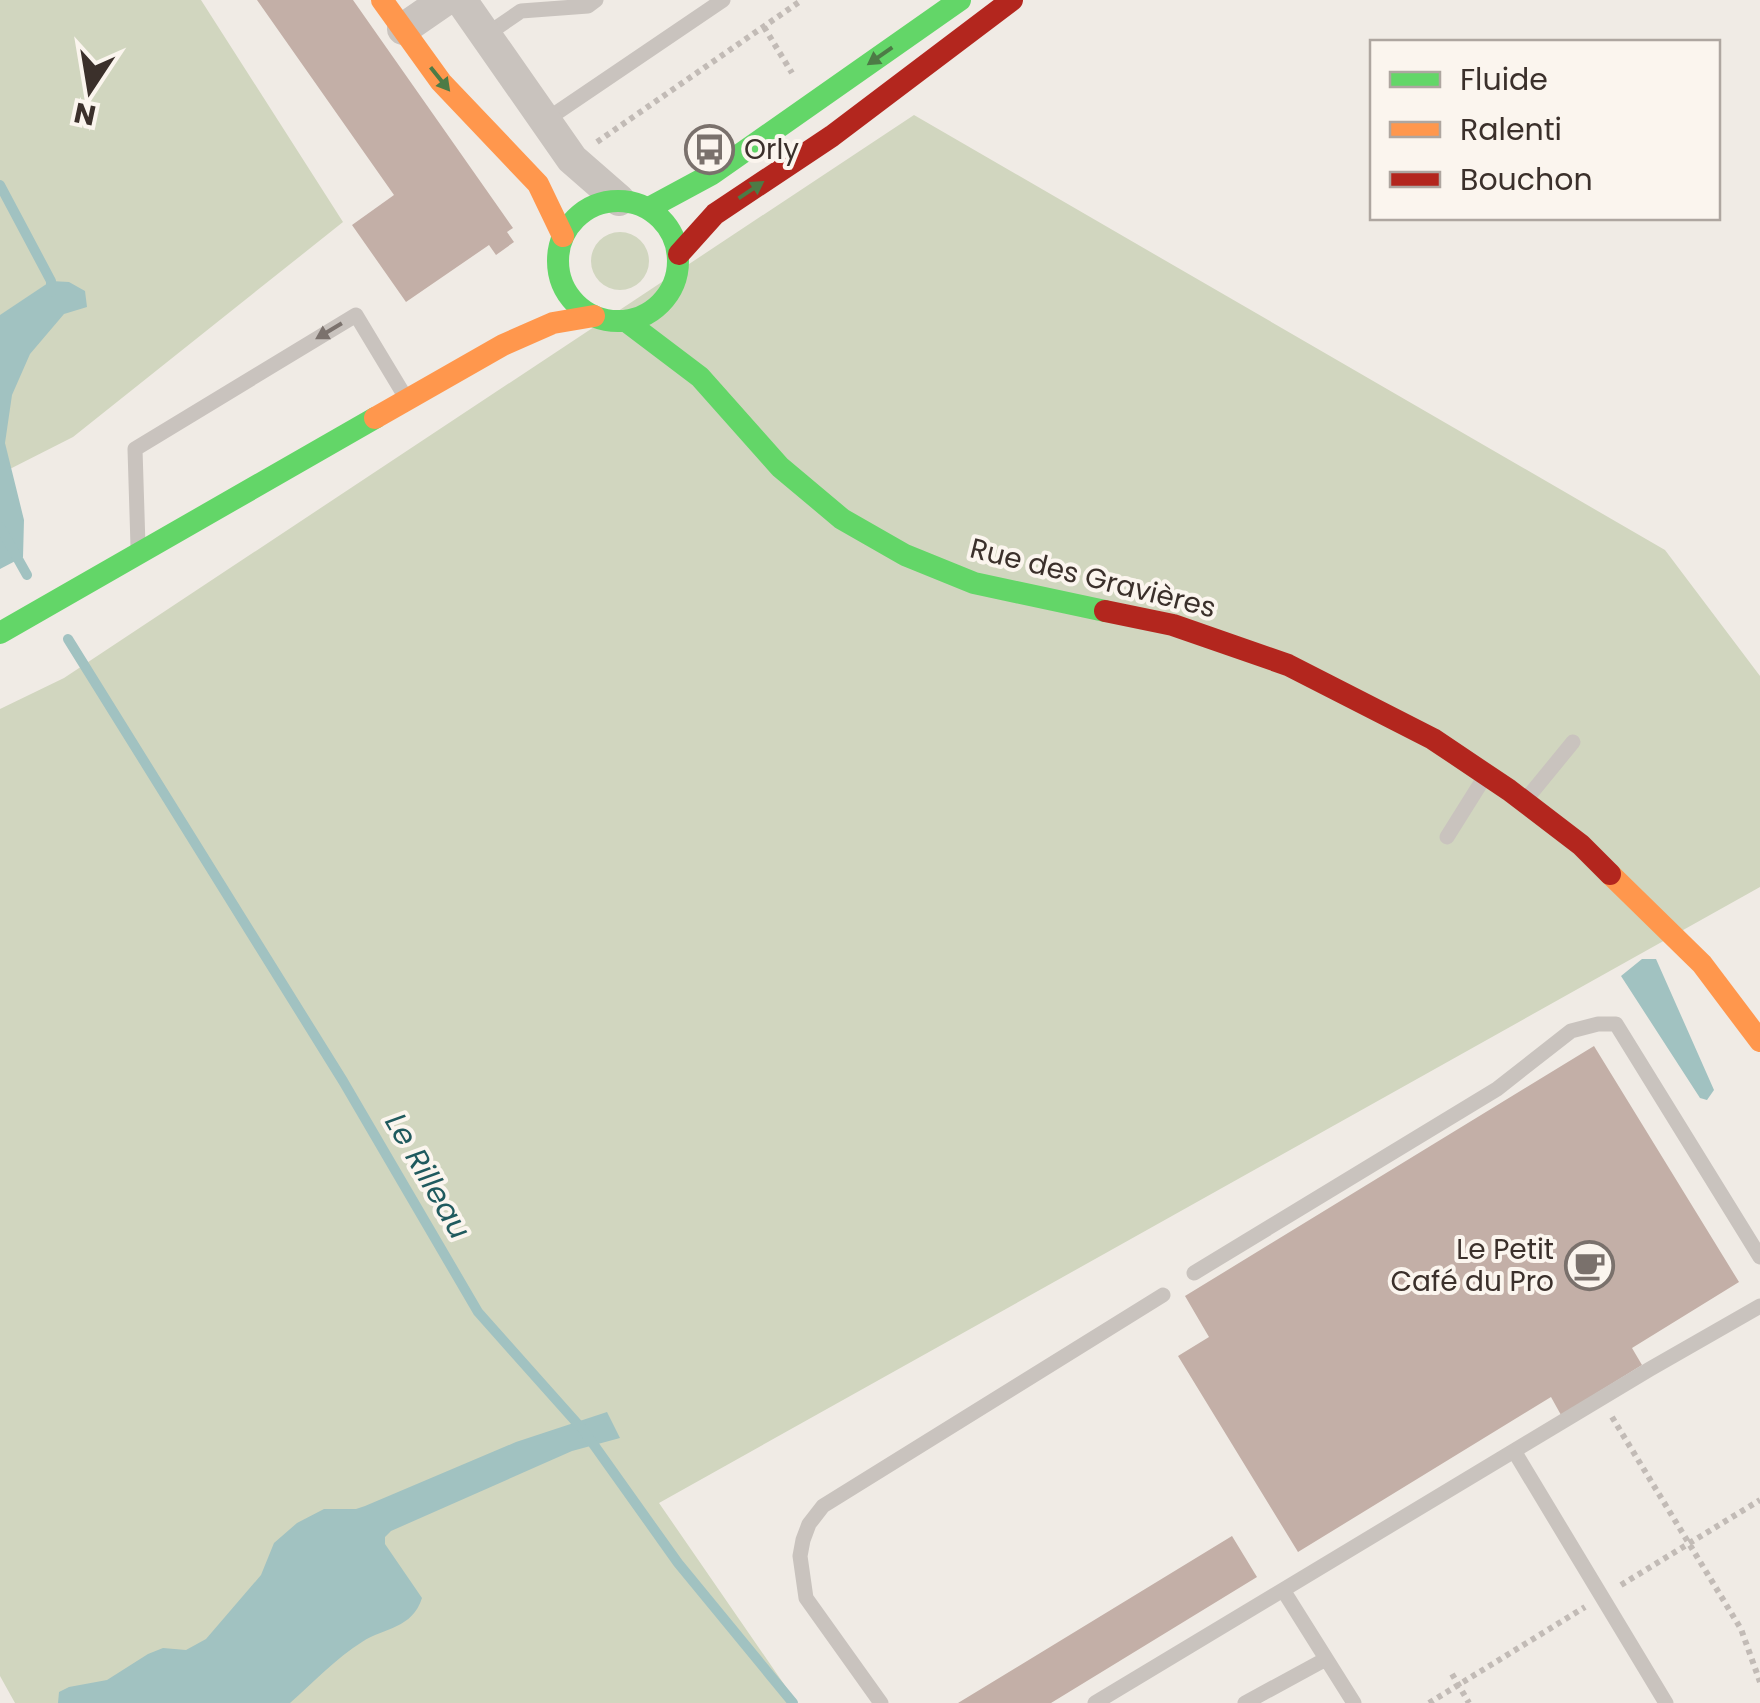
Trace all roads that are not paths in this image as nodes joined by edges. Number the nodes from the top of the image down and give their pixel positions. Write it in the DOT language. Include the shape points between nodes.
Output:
graph roads {
  1 [pos="382,0"];
  2 [pos="445,0"];
  3 [pos="461,0"];
  4 [pos="596,0"];
  5 [pos="723,0"];
  6 [pos="960,0"];
  7 [pos="1012,0"];
  8 [pos="403,29"];
  9 [pos="486,35"];
  10 [pos="546,120"];
  11 [pos="634,204"];
  12 [pos="563,236"];
  13 [pos="679,254"];
  14 [pos="674,284"];
  15 [pos="548,288"];
  16 [pos="681,308"];
  17 [pos="594,316"];
  18 [pos="626,321"];
  19 [pos="690,340"];
  20 [pos="503,345"];
  21 [pos="700,377"];
  22 [pos="408,401"];
  23 [pos="138,555"];
  24 [pos="0,632"];
  25 [pos="1573,742"];
  26 [pos="1486,775"];
  27 [pos="1524,802"];
  28 [pos="1447,837"];
  29 [pos="1760,1040"];
  30 [pos="1760,1257"];
  31 [pos="1194,1273"];
  32 [pos="1163,1295"];
  33 [pos="1760,1306"];
  34 [pos="1514,1451"];
  35 [pos="1283,1590"];
  36 [pos="1326,1659"];
  37 [pos="880,1703"];
  38 [pos="1095,1703"];
  39 [pos="1245,1703"];
  40 [pos="1354,1703"];
  41 [pos="1666,1703"];
  1 -- 8 [label="main road"];
  2 -- 8 [label="street"];
  3 -- 9 [label="street"];
  4 -- 9 [label="lane" via="521,11"];
  5 -- 10 [label="lane"];
  6 -- 11 [label="main road, one-way" via="712,174"];
  13 -- 7 [label="main road, one-way" via="714,214 832,136"];
  8 -- 12 [label="main road, one-way" via="441,82 538,184"];
  9 -- 10 [label="street"];
  10 -- 11 [label="street" via="572,159"];
  11 -- 12 [label="main road" via="601,202"];
  11 -- 13 [label="main road" via="666,224"];
  12 -- 15 [label="main road"];
  13 -- 14 [label="main road"];
  14 -- 16 [label="main road"];
  14 -- 18 [label="main road" via="655,309"];
  15 -- 17 [label="main road"];
  15 -- 20 [label="main road"];
  17 -- 18 [label="main road"];
  17 -- 20 [label="main road" via="554,323"];
  18 -- 21 [label="main road, Rue des Gravières"];
  19 -- 21 [label="main road, Rue des Gravières"];
  20 -- 22 [label="main road"];
  21 -- 26 [label="main road, Rue des Gravières" via="780,466 842,518 905,556 974,582 1173,625 1288,665 1432,739"];
  22 -- 23 [label="main road"];
  22 -- 23 [label="lane, one-way" via="356,315 135,449"];
  23 -- 24 [label="main road"];
  25 -- 27 [label="lane"];
  26 -- 27 [label="main road, Rue des Gravières"];
  26 -- 28 [label="lane"];
  27 -- 29 [label="main road, Rue des Gravières" via="1582,846 1702,964"];
  30 -- 31 [label="lane" via="1616,1024 1598,1024 1570,1030 1497,1088"];
  32 -- 37 [label="lane" via="823,1506 809,1524 800,1556 806,1598"];
  33 -- 34 [label="lane"];
  34 -- 35 [label="lane"];
  34 -- 41 [label="lane"];
  35 -- 36 [label="lane"];
  35 -- 38 [label="lane"];
  36 -- 39 [label="lane"];
  36 -- 40 [label="lane"];
}
